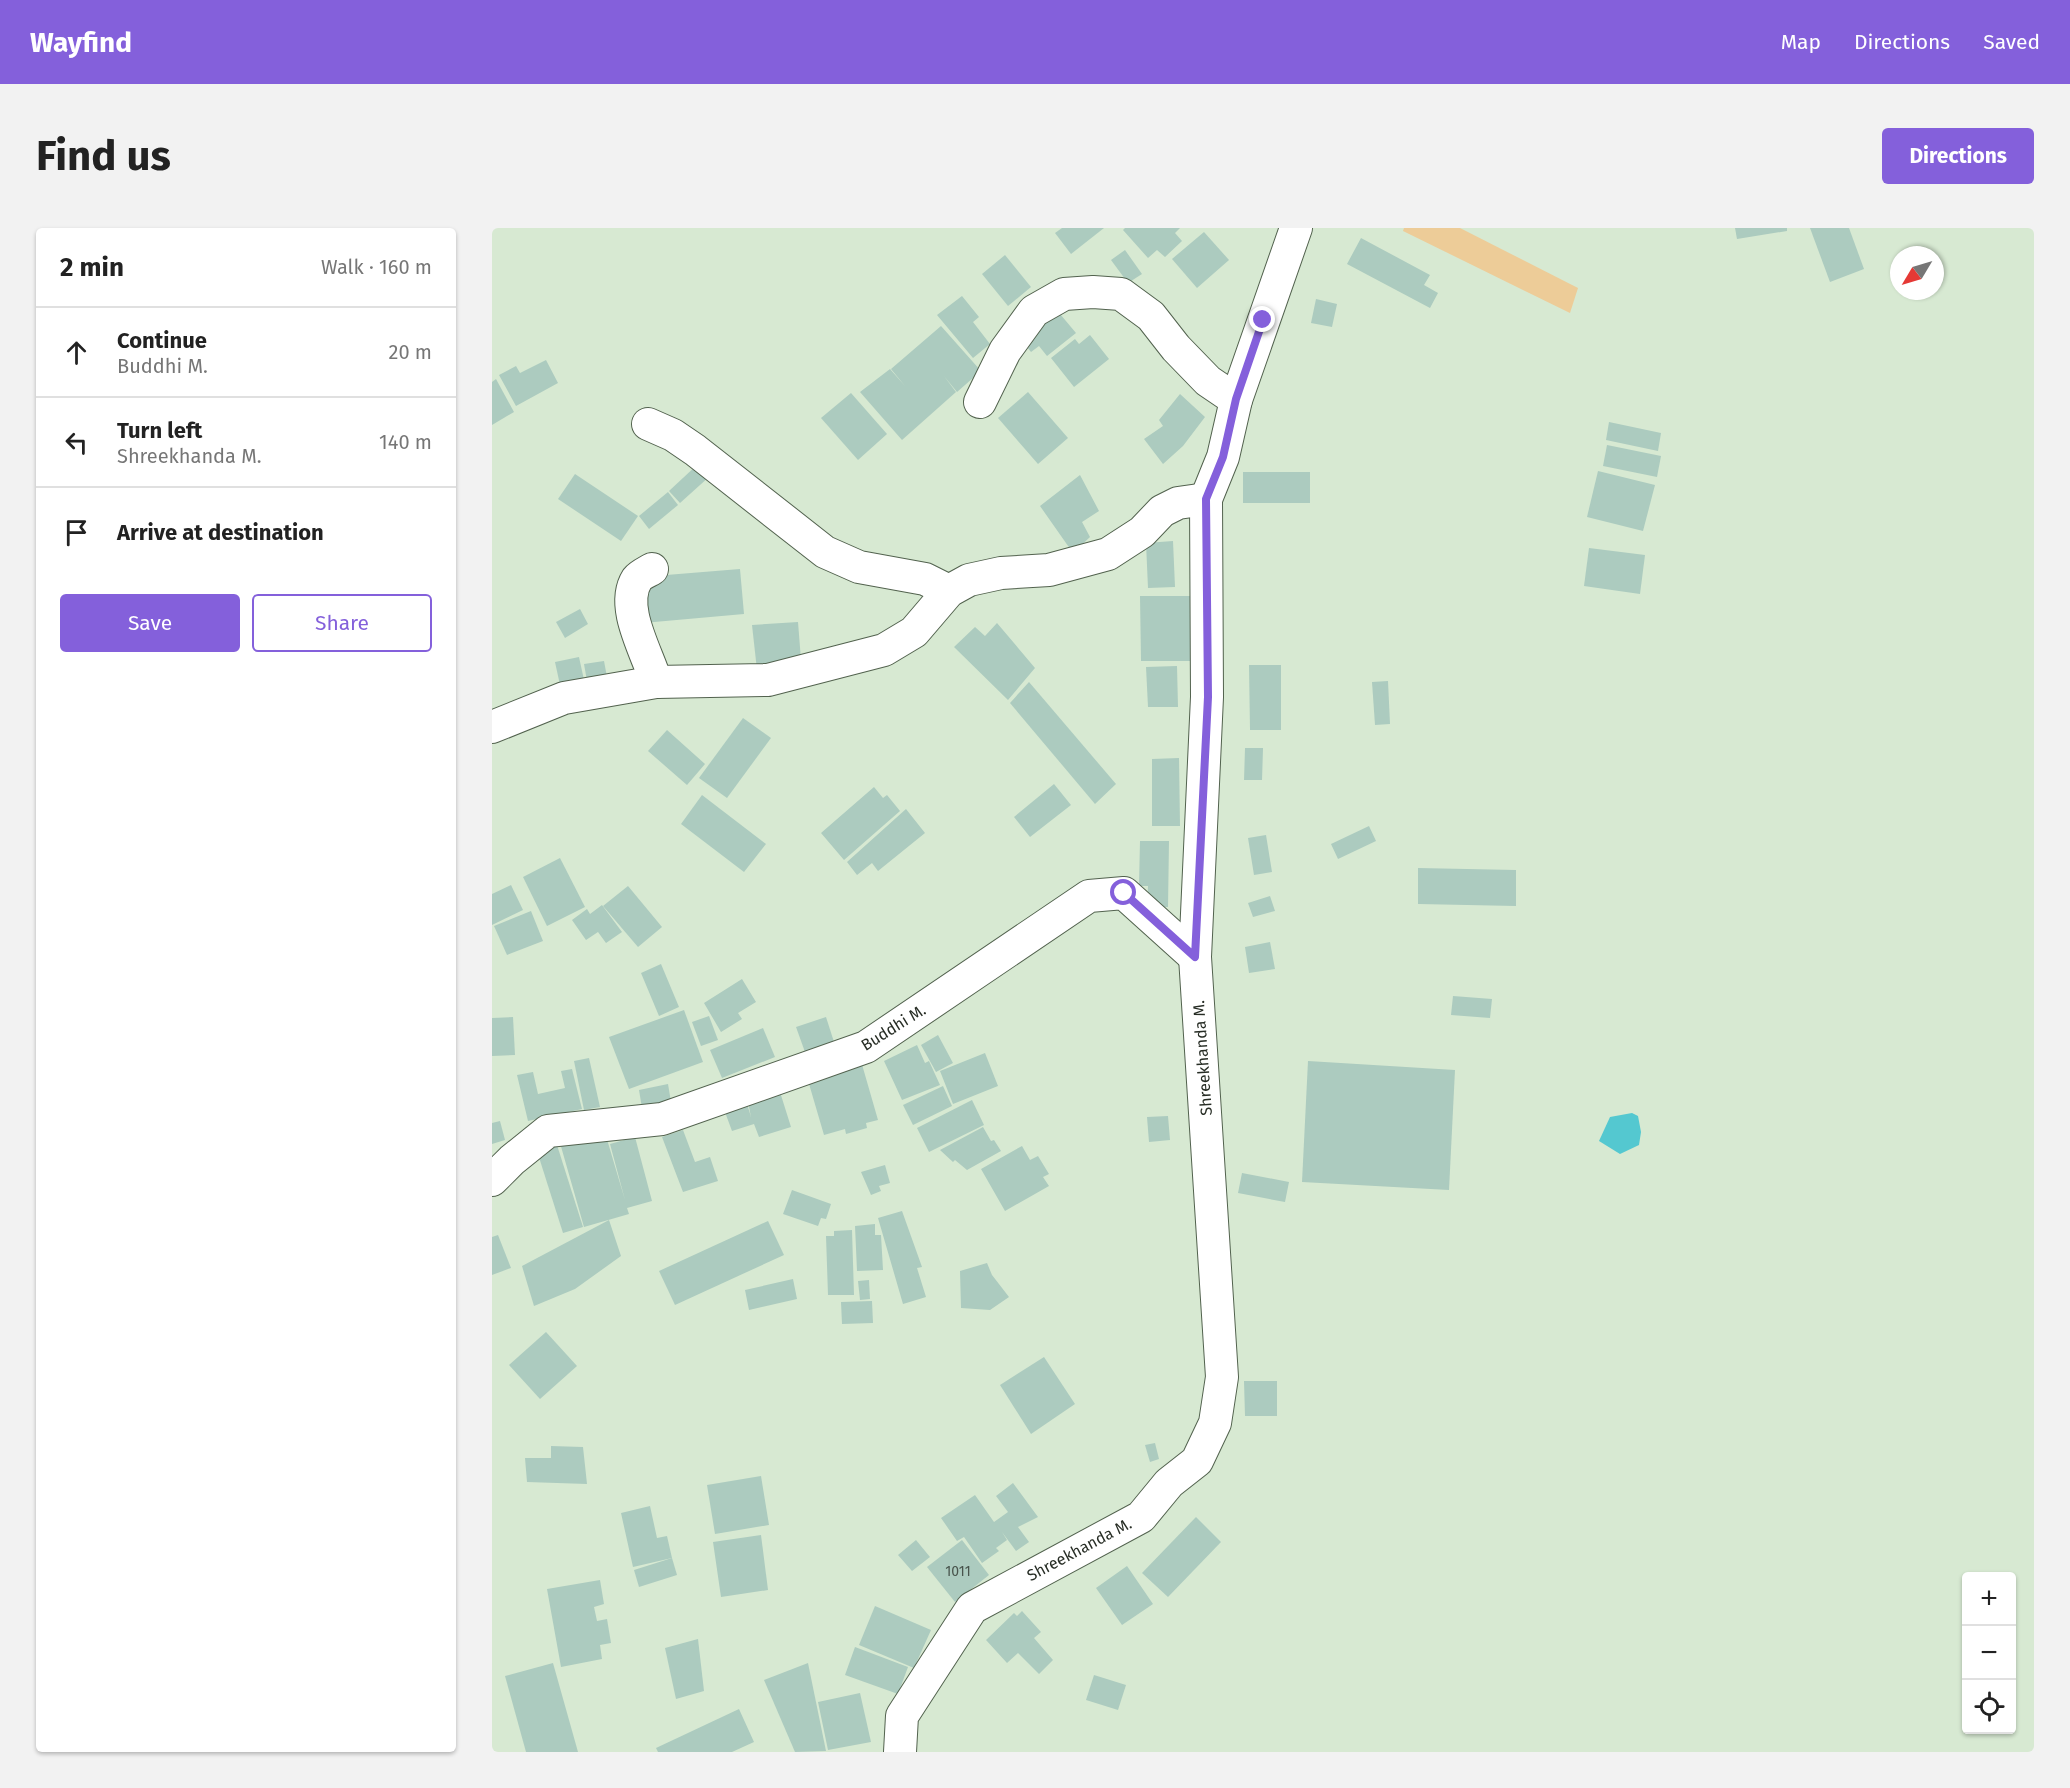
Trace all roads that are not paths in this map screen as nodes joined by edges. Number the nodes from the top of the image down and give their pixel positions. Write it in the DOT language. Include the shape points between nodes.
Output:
graph roads {
  1 [pos="1296,228"];
  2 [pos="1236,399"];
  3 [pos="980,402"];
  4 [pos="648,424"];
  5 [pos="1206,499"];
  6 [pos="652,569"];
  7 [pos="950,591"];
  8 [pos="656,682"];
  9 [pos="492,727"];
  10 [pos="1195,957"];
  11 [pos="492,1180"];
  12 [pos="900,1752"];
  1 -- 2 [label="street, Shreekhanda M."];
  2 -- 3 [label="street" via="1208,381 1151,316 1121,294 1093,292 1064,294 1034,311 1005,351"];
  2 -- 5 [label="street, Shreekhanda M." via="1223,457"];
  4 -- 7 [label="street" via="695,450 825,552 859,567 925,579"];
  5 -- 7 [label="street" via="1178,503 1108,554 1049,570 969,580"];
  5 -- 10 [label="street, Shreekhanda M." via="1208,697"];
  6 -- 8 [label="street" via="638,578 632,591 632,610"];
  7 -- 8 [label="street" via="914,632 884,650 768,680"];
  8 -- 9 [label="street" via="564,698"];
  10 -- 11 [label="street, Buddhi M." via="1124,893 1089,896 866,1047 662,1119 548,1131"];
  10 -- 12 [label="street, Shreekhanda M." via="1222,1377 1215,1423 1197,1461 1169,1483 1141,1517 972,1608 902,1716"];
}
